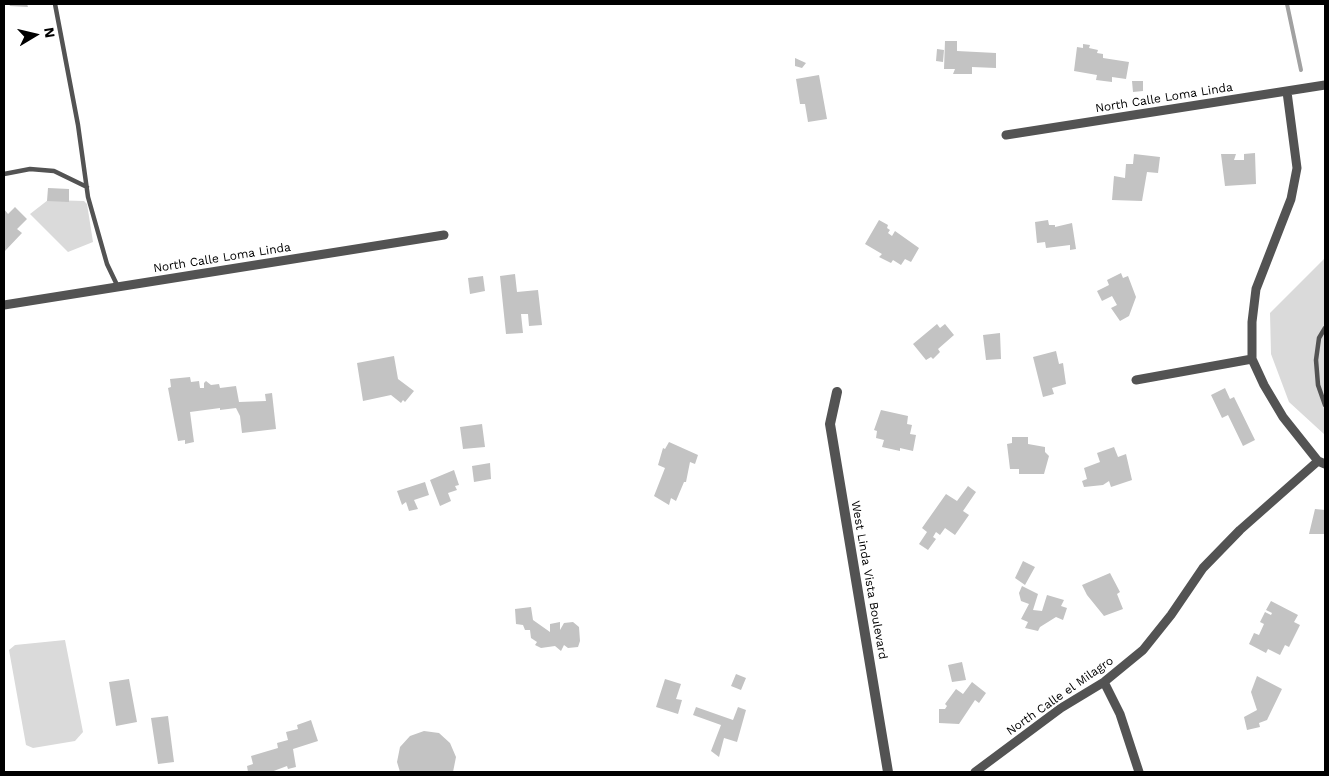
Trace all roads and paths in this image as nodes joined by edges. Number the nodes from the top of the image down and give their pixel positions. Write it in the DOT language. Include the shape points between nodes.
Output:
graph roads {
  1 [pos="55,4"];
  2 [pos="1325,85"];
  3 [pos="1287,92"];
  4 [pos="1006,135"];
  5 [pos="4,174"];
  6 [pos="87,187"];
  7 [pos="444,235"];
  8 [pos="118,287"];
  9 [pos="4,305"];
  10 [pos="1325,328"];
  11 [pos="1252,360"];
  12 [pos="1136,380"];
  13 [pos="837,392"];
  14 [pos="1325,405"];
  15 [pos="1322,463"];
  16 [pos="1104,682"];
  17 [pos="888,772"];
  18 [pos="975,772"];
  19 [pos="1139,772"];
  1 -- 6 [label="lane"];
  2 -- 3 [label="street, North Calle Loma Linda"];
  3 -- 4 [label="street, North Calle Loma Linda"];
  3 -- 11 [label="street" via="1297,168 1290,199 1256,289"];
  5 -- 6 [label="lane" via="30,169 54,171"];
  6 -- 8 [label="lane" via="106,264"];
  7 -- 8 [label="street, North Calle Loma Linda"];
  8 -- 9 [label="street, North Calle Loma Linda"];
  10 -- 14 [label="lane" via="1319,338 1316,360 1318,385"];
  11 -- 12 [label="street"];
  11 -- 15 [label="street" via="1283,417"];
  13 -- 17 [label="street, West Linda Vista Boulevard" via="830,424"];
  15 -- 16 [label="street, North Calle el Milagro" via="1248,523 1203,568 1143,650"];
  16 -- 18 [label="street, North Calle el Milagro" via="1061,708"];
  16 -- 19 [label="street" via="1120,714"];
}
